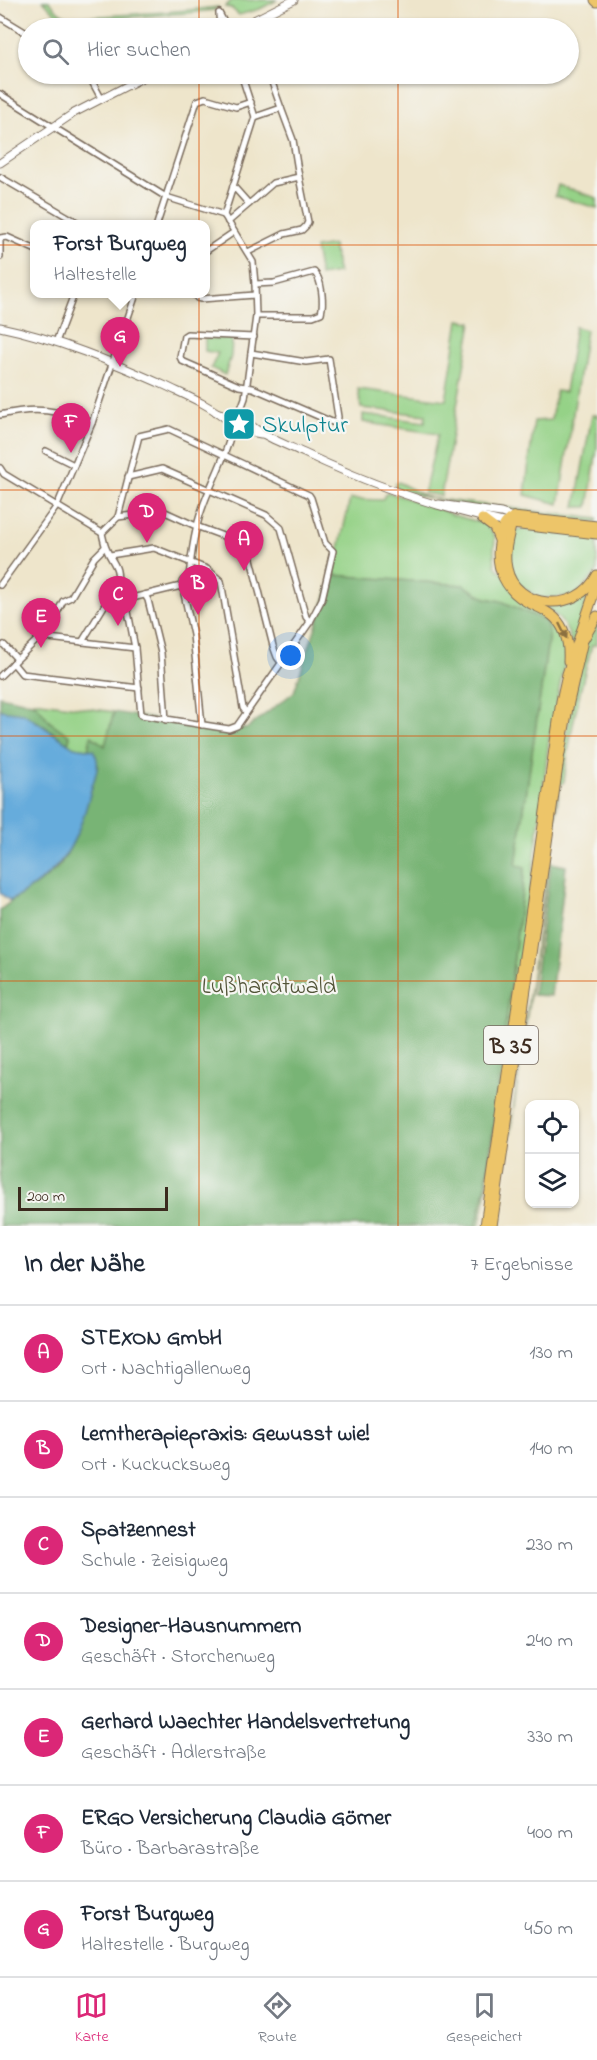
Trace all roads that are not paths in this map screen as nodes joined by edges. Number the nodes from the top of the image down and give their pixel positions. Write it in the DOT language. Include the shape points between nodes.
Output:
graph roads {
  1 [pos="294,0"];
  2 [pos="0,17"];
  3 [pos="262,18"];
  4 [pos="18,28"];
  5 [pos="93,84"];
  6 [pos="130,84"];
  7 [pos="245,84"];
  8 [pos="273,84"];
  9 [pos="0,94"];
  10 [pos="101,98"];
  11 [pos="251,102"];
  12 [pos="281,108"];
  13 [pos="255,117"];
  14 [pos="52,127"];
  15 [pos="0,163"];
  16 [pos="0,177"];
  17 [pos="299,177"];
  18 [pos="234,186"];
  19 [pos="166,197"];
  20 [pos="249,204"];
  21 [pos="224,215"];
  22 [pos="72,220"];
  23 [pos="159,220"];
  24 [pos="228,222"];
  25 [pos="234,232"];
  26 [pos="0,238"];
  27 [pos="30,247"];
  28 [pos="210,247"];
  29 [pos="248,252"];
  30 [pos="0,257"];
  31 [pos="255,284"];
  32 [pos="255,295"];
  33 [pos="72,298"];
  34 [pos="134,298"];
  35 [pos="197,298"];
  36 [pos="256,316"];
  37 [pos="0,327"];
  38 [pos="254,337"];
  39 [pos="56,342"];
  40 [pos="251,353"];
  41 [pos="113,363"];
  42 [pos="247,387"];
  43 [pos="0,415"];
  44 [pos="92,423"];
  45 [pos="239,423"];
  46 [pos="46,451"];
  47 [pos="225,456"];
  48 [pos="74,465"];
  49 [pos="0,468"];
  50 [pos="2,476"];
  51 [pos="128,477"];
  52 [pos="210,490"];
  53 [pos="433,504"];
  54 [pos="57,506"];
  55 [pos="118,517"];
  56 [pos="482,519"];
  57 [pos="510,521"];
  58 [pos="196,526"];
  59 [pos="597,526"];
  60 [pos="102,532"];
  61 [pos="597,534"];
  62 [pos="499,542"];
  63 [pos="105,548"];
  64 [pos="110,555"];
  65 [pos="190,562"];
  66 [pos="597,575"];
  67 [pos="189,578"];
  68 [pos="597,584"];
  69 [pos="0,585"];
  70 [pos="117,585"];
  71 [pos="183,587"];
  72 [pos="145,595"];
  73 [pos="125,596"];
  74 [pos="597,597"];
  75 [pos="597,616"];
  76 [pos="310,622"];
  77 [pos="40,637"];
  78 [pos="584,639"];
  79 [pos="82,642"];
  80 [pos="4,645"];
  81 [pos="135,648"];
  82 [pos="15,661"];
  83 [pos="280,662"];
  84 [pos="567,674"];
  85 [pos="0,676"];
  86 [pos="139,688"];
  87 [pos="246,712"];
  88 [pos="166,720"];
  89 [pos="202,725"];
  90 [pos="485,1226"];
  91 [pos="492,1226"];
  1 -- 3 [label="street"];
  2 -- 4 [label="street"];
  5 -- 10 [label="street"];
  6 -- 10 [label="street"];
  7 -- 11 [label="street"];
  8 -- 12 [label="street"];
  9 -- 14 [label="street"];
  10 -- 14 [label="street"];
  11 -- 13 [label="street"];
  11 -- 19 [label="street" via="236,107 205,98 196,100"];
  12 -- 13 [label="street"];
  12 -- 17 [label="street"];
  13 -- 18 [label="street"];
  14 -- 15 [label="street"];
  14 -- 19 [label="street"];
  16 -- 22 [label="street"];
  17 -- 20 [label="street" via="273,183"];
  17 -- 29 [label="street" via="306,226"];
  18 -- 20 [label="street"];
  18 -- 21 [label="street"];
  19 -- 21 [label="street"];
  19 -- 23 [label="street"];
  20 -- 24 [label="street"];
  21 -- 24 [label="street"];
  24 -- 25 [label="street"];
  25 -- 28 [label="street"];
  25 -- 29 [label="street"];
  26 -- 27 [label="street" via="7,237"];
  26 -- 30 [label="street"];
  29 -- 31 [label="street"];
  31 -- 32 [label="street"];
  31 -- 36 [label="street" via="314,272 319,277 322,308 321,313 313,316"];
  32 -- 35 [label="street"];
  32 -- 36 [label="street"];
  33 -- 39 [label="street"];
  34 -- 41 [label="street"];
  36 -- 38 [label="street"];
  37 -- 39 [label="street"];
  38 -- 40 [label="street"];
  38 -- 42 [label="street" via="187,334 180,357"];
  39 -- 41 [label="street"];
  40 -- 42 [label="street"];
  40 -- 42 [label="street" via="306,362 329,359 338,420 332,422"];
  41 -- 44 [label="street"];
  41 -- 45 [label="street"];
  42 -- 45 [label="street"];
  43 -- 44 [label="street" via="46,409"];
  44 -- 48 [label="street"];
  45 -- 47 [label="street"];
  45 -- 53 [label="street" via="359,477"];
  46 -- 48 [label="street"];
  47 -- 51 [label="street" via="169,429 139,436"];
  47 -- 52 [label="street"];
  47 -- 76 [label="street" via="311,498 325,543 333,551 322,599"];
  48 -- 54 [label="street"];
  49 -- 50 [label="street"];
  50 -- 54 [label="street"];
  51 -- 52 [label="street" via="162,469"];
  51 -- 55 [label="street"];
  52 -- 58 [label="street"];
  52 -- 76 [label="street" via="278,524"];
  53 -- 56 [label="street"];
  53 -- 57 [label="street" via="501,513"];
  54 -- 60 [label="street"];
  54 -- 69 [label="street"];
  55 -- 58 [label="street" via="163,511"];
  55 -- 60 [label="street"];
  56 -- 57 [label="street"];
  56 -- 62 [label="main road" via="494,528"];
  57 -- 59 [label="main road"];
  57 -- 61 [label="main road"];
  57 -- 62 [label="main road, B 35"];
  57 -- 66 [label="main road" via="505,559 512,581 525,593 545,602 563,602 582,595"];
  58 -- 65 [label="street"];
  58 -- 83 [label="street" via="231,539 250,555"];
  60 -- 63 [label="street"];
  62 -- 84 [label="main road, B 35, one-way" via="500,568 507,585 519,597 555,617 565,633 569,650"];
  63 -- 64 [label="street"];
  63 -- 77 [label="street"];
  64 -- 65 [label="street" via="154,548"];
  64 -- 70 [label="street" via="119,573"];
  65 -- 67 [label="street"];
  65 -- 87 [label="street" via="221,581"];
  67 -- 71 [label="street" via="182,580"];
  67 -- 71 [label="street" via="192,586"];
  68 -- 84 [label="main road"];
  70 -- 73 [label="street"];
  70 -- 79 [label="street"];
  71 -- 72 [label="street"];
  71 -- 89 [label="street" via="193,635"];
  72 -- 73 [label="street"];
  72 -- 88 [label="street" via="160,653"];
  73 -- 81 [label="street"];
  74 -- 78 [label="main road"];
  75 -- 78 [label="main road, B 35"];
  76 -- 83 [label="street"];
  77 -- 79 [label="street"];
  77 -- 82 [label="street"];
  78 -- 91 [label="main road, B 35" via="559,759"];
  79 -- 81 [label="street"];
  80 -- 82 [label="street"];
  81 -- 86 [label="street"];
  82 -- 85 [label="street"];
  82 -- 86 [label="street" via="22,674"];
  83 -- 87 [label="street"];
  84 -- 90 [label="main road, B 35"];
  86 -- 88 [label="street" via="141,715"];
  87 -- 89 [label="street" via="234,728"];
  88 -- 89 [label="street"];
}
